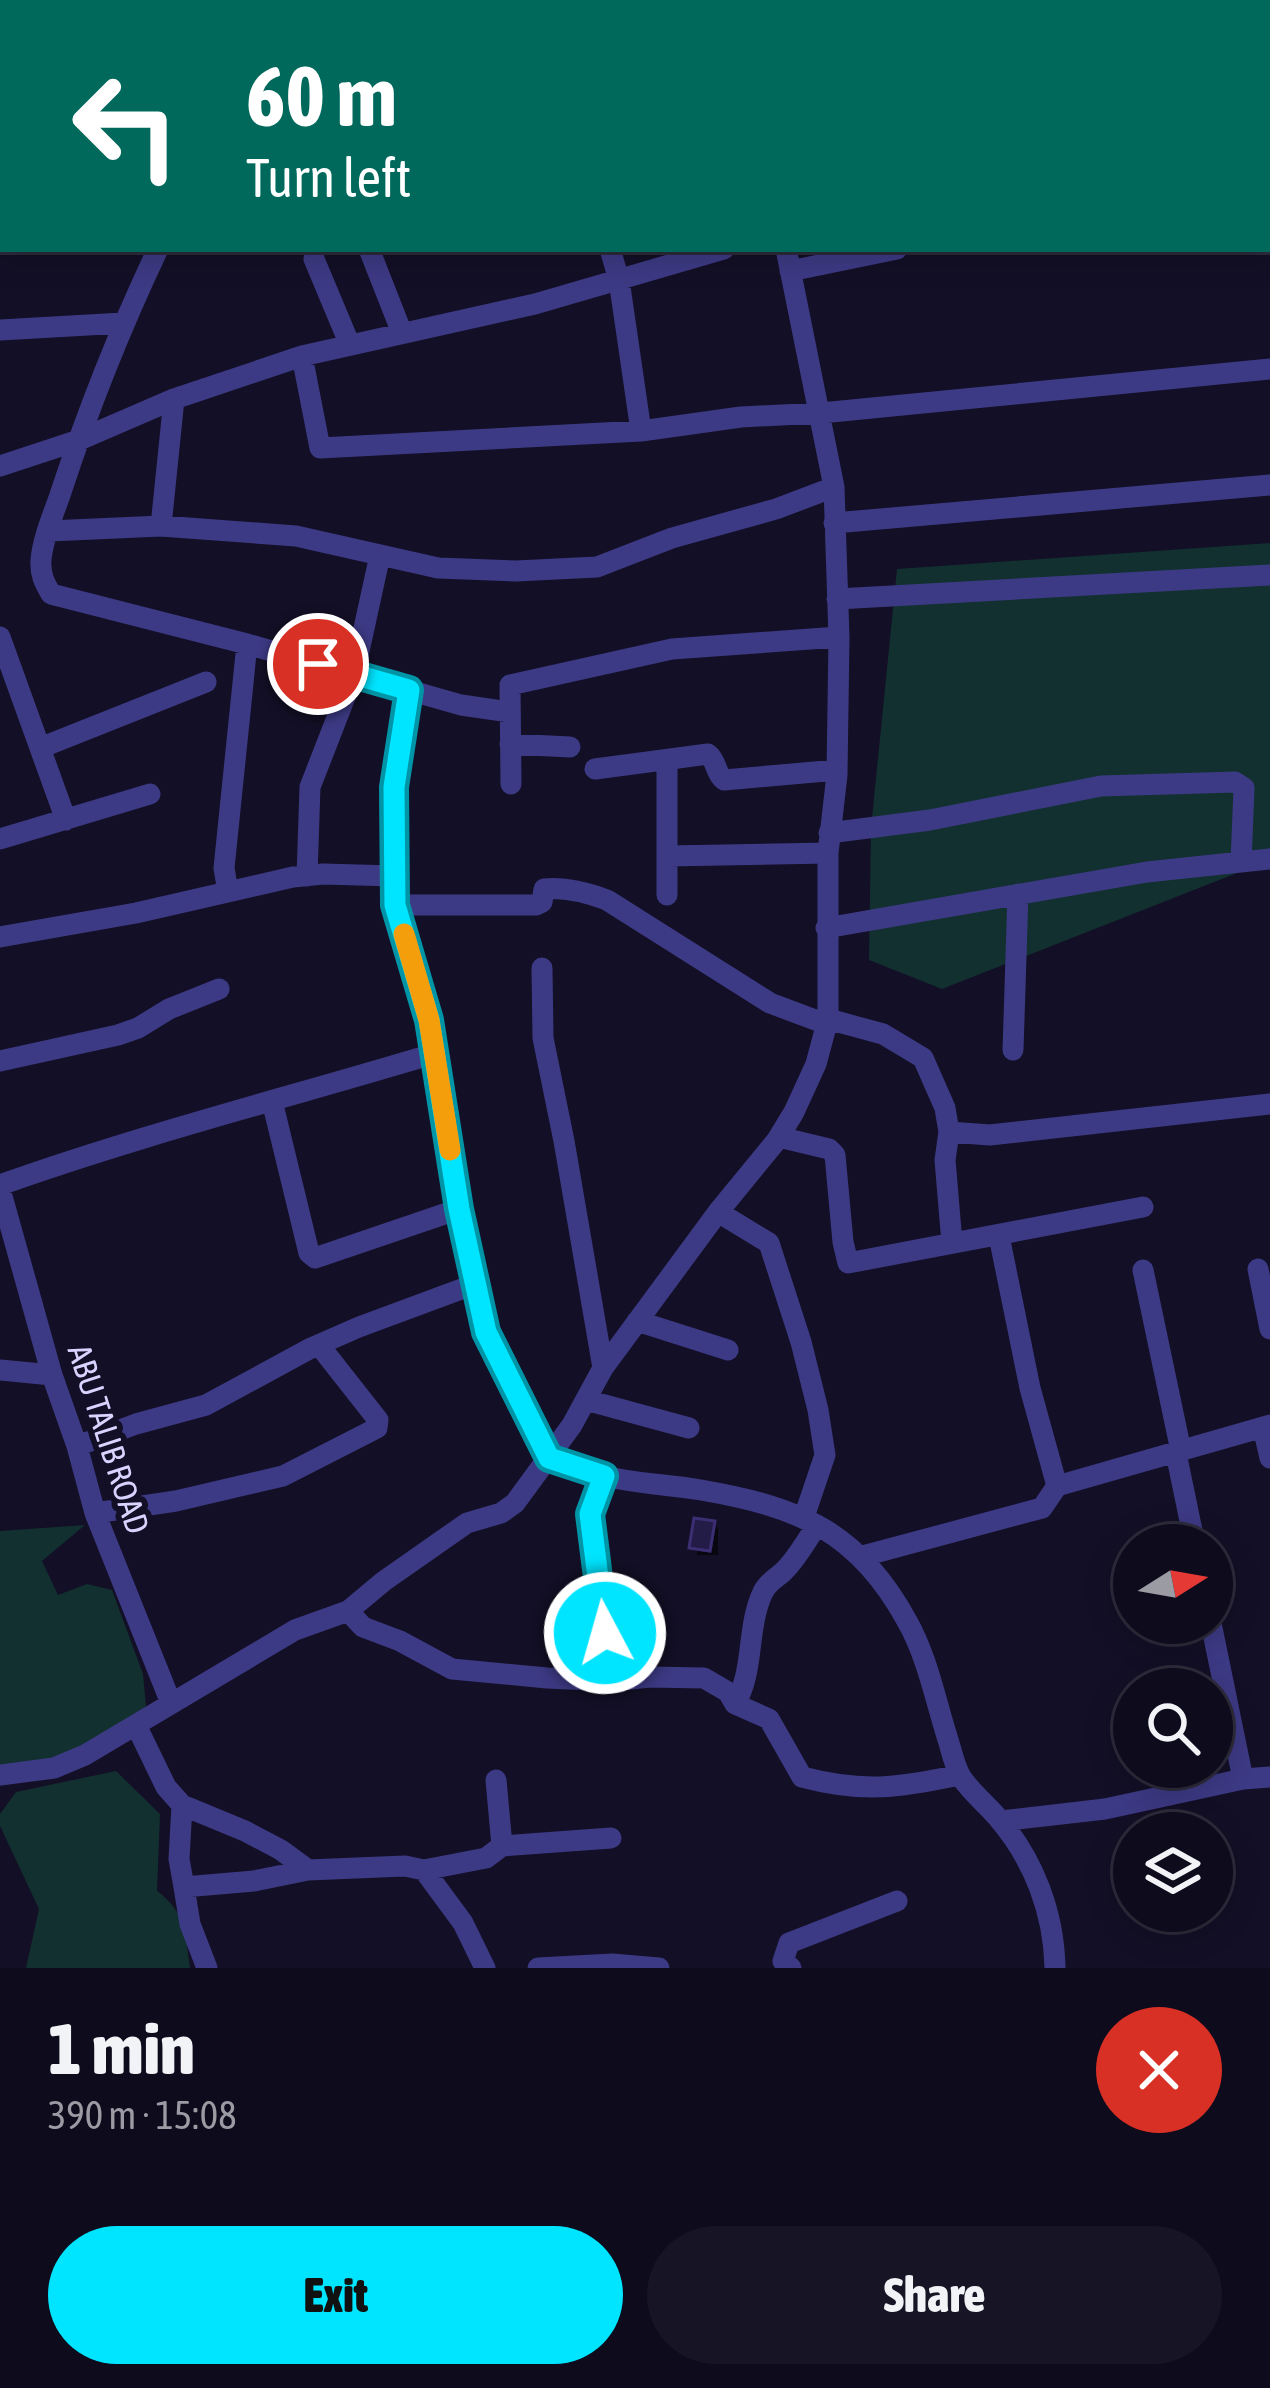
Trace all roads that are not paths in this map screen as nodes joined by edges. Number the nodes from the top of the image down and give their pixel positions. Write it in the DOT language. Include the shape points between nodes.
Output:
graph roads {
  1 [pos="157,252"];
  2 [pos="372,252"];
  3 [pos="611,252"];
  4 [pos="714,252"];
  5 [pos="867,252"];
  6 [pos="314,259"];
  7 [pos="788,260"];
  8 [pos="619,280"];
  9 [pos="123,322"];
  10 [pos="0,330"];
  11 [pos="402,333"];
  12 [pos="350,345"];
  13 [pos="302,356"];
  14 [pos="1270,369"];
  15 [pos="174,399"];
  16 [pos="821,413"];
  17 [pos="641,431"];
  18 [pos="79,440"];
  19 [pos="0,466"];
  20 [pos="1270,485"];
  21 [pos="834,487"];
  22 [pos="834,523"];
  23 [pos="161,526"];
  24 [pos="49,531"];
  25 [pos="380,555"];
  26 [pos="1270,575"];
  27 [pos="837,599"];
  28 [pos="839,637"];
  29 [pos="0,638"];
  30 [pos="247,644"];
  31 [pos="354,674"];
  32 [pos="206,682"];
  33 [pos="409,690"];
  34 [pos="510,712"];
  35 [pos="510,744"];
  36 [pos="570,747"];
  37 [pos="40,748"];
  38 [pos="667,760"];
  39 [pos="595,770"];
  40 [pos="837,770"];
  41 [pos="511,784"];
  42 [pos="150,794"];
  43 [pos="65,820"];
  44 [pos="0,839"];
  45 [pos="829,843"];
  46 [pos="668,856"];
  47 [pos="1270,859"];
  48 [pos="1241,862"];
  49 [pos="307,876"];
  50 [pos="394,876"];
  51 [pos="228,892"];
  52 [pos="1018,894"];
  53 [pos="667,895"];
  54 [pos="395,905"];
  55 [pos="826,928"];
  56 [pos="0,937"];
  57 [pos="542,968"];
  58 [pos="219,989"];
  59 [pos="827,1022"];
  60 [pos="1013,1050"];
  61 [pos="436,1053"];
  62 [pos="0,1061"];
  63 [pos="272,1101"];
  64 [pos="1270,1104"];
  65 [pos="949,1132"];
  66 [pos="779,1137"];
  67 [pos="0,1187"];
  68 [pos="1143,1207"];
  69 [pos="459,1209"];
  70 [pos="718,1212"];
  71 [pos="4,1222"];
  72 [pos="999,1236"];
  73 [pos="952,1243"];
  74 [pos="1258,1269"];
  75 [pos="1143,1270"];
  76 [pos="475,1284"];
  77 [pos="637,1321"];
  78 [pos="1270,1329"];
  79 [pos="319,1345"];
  80 [pos="728,1350"];
  81 [pos="603,1368"];
  82 [pos="0,1370"];
  83 [pos="52,1375"];
  84 [pos="586,1400"];
  85 [pos="1266,1426"];
  86 [pos="689,1428"];
  87 [pos="77,1446"];
  88 [pos="1179,1452"];
  89 [pos="549,1458"];
  90 [pos="1270,1458"];
  91 [pos="604,1476"];
  92 [pos="1057,1486"];
  93 [pos="94,1513"];
  94 [pos="811,1521"];
  95 [pos="1191,1524"];
  96 [pos="863,1556"];
  97 [pos="349,1611"];
  98 [pos="605,1633"];
  99 [pos="1215,1644"];
  100 [pos="171,1703"];
  101 [pos="735,1704"];
  102 [pos="136,1725"];
  103 [pos="0,1775"];
  104 [pos="959,1775"];
  105 [pos="1270,1777"];
  106 [pos="1243,1779"];
  107 [pos="496,1780"];
  108 [pos="182,1805"];
  109 [pos="1001,1821"];
  110 [pos="611,1838"];
  111 [pos="502,1846"];
  112 [pos="308,1870"];
  113 [pos="424,1870"];
  114 [pos="184,1887"];
  115 [pos="897,1900"];
  116 [pos="780,1966"];
  117 [pos="207,1968"];
  118 [pos="485,1968"];
  119 [pos="538,1968"];
  120 [pos="658,1968"];
  121 [pos="1055,1968"];
  1 -- 9 [label="street"];
  2 -- 11 [label="street"];
  3 -- 8 [label="street"];
  4 -- 8 [label="street"];
  5 -- 7 [label="street"];
  6 -- 12 [label="street"];
  7 -- 16 [label="street"];
  8 -- 11 [label="street"];
  8 -- 17 [label="street"];
  9 -- 10 [label="street"];
  9 -- 18 [label="street"];
  11 -- 12 [label="street"];
  12 -- 13 [label="street"];
  13 -- 15 [label="street"];
  13 -- 17 [label="street" via="320,448"];
  14 -- 16 [label="street"];
  15 -- 18 [label="street"];
  15 -- 23 [label="street"];
  16 -- 17 [label="street"];
  16 -- 21 [label="street"];
  18 -- 19 [label="street"];
  18 -- 24 [label="street"];
  20 -- 22 [label="street"];
  21 -- 22 [label="street"];
  21 -- 25 [label="street" via="597,567 438,568"];
  22 -- 27 [label="street"];
  23 -- 24 [label="street"];
  23 -- 25 [label="street" via="296,536"];
  24 -- 30 [label="street" via="40,556 51,594"];
  25 -- 31 [label="street"];
  26 -- 27 [label="street"];
  27 -- 28 [label="street"];
  28 -- 34 [label="street" via="630,657 510,686"];
  28 -- 40 [label="street"];
  29 -- 37 [label="street"];
  30 -- 31 [label="street"];
  30 -- 51 [label="street"];
  31 -- 33 [label="street"];
  31 -- 49 [label="street" via="310,787"];
  32 -- 37 [label="street"];
  33 -- 34 [label="street"];
  33 -- 50 [label="street" via="394,787"];
  34 -- 35 [label="street"];
  35 -- 36 [label="street"];
  35 -- 41 [label="street"];
  37 -- 43 [label="street"];
  38 -- 39 [label="street"];
  38 -- 40 [label="street" via="708,754 724,780"];
  38 -- 46 [label="street"];
  40 -- 45 [label="street"];
  42 -- 43 [label="street"];
  43 -- 44 [label="street"];
  45 -- 46 [label="street"];
  45 -- 48 [label="street" via="1101,786 1235,782 1244,788"];
  45 -- 55 [label="street"];
  46 -- 53 [label="street"];
  47 -- 48 [label="street"];
  48 -- 52 [label="street"];
  49 -- 50 [label="street"];
  49 -- 51 [label="street"];
  50 -- 54 [label="street"];
  51 -- 56 [label="street"];
  52 -- 55 [label="street"];
  52 -- 60 [label="street"];
  54 -- 59 [label="street" via="536,904 544,889 555,888 597,896 770,1003"];
  54 -- 61 [label="street"];
  55 -- 59 [label="street"];
  57 -- 81 [label="street" via="543,1039"];
  58 -- 62 [label="street" via="118,1035"];
  59 -- 65 [label="street" via="883,1034 922,1058"];
  59 -- 66 [label="street" via="816,1064"];
  61 -- 63 [label="street"];
  61 -- 69 [label="street"];
  63 -- 67 [label="street"];
  63 -- 69 [label="street" via="315,1258"];
  64 -- 65 [label="street" via="990,1135"];
  65 -- 73 [label="street"];
  66 -- 70 [label="street"];
  66 -- 73 [label="street" via="835,1155 848,1263"];
  67 -- 71 [label="street, ABU TALIB ROAD"];
  68 -- 72 [label="street"];
  69 -- 76 [label="street"];
  70 -- 77 [label="street"];
  70 -- 94 [label="street" via="769,1243 801,1342 825,1455"];
  71 -- 83 [label="street, ABU TALIB ROAD"];
  72 -- 73 [label="street"];
  72 -- 92 [label="street"];
  74 -- 78 [label="street"];
  75 -- 88 [label="street"];
  76 -- 79 [label="street"];
  76 -- 89 [label="street" via="486,1332"];
  77 -- 80 [label="street"];
  77 -- 81 [label="street"];
  79 -- 87 [label="street" via="206,1405"];
  79 -- 93 [label="street" via="377,1429 283,1476"];
  81 -- 84 [label="street"];
  82 -- 83 [label="street"];
  83 -- 87 [label="street, ABU TALIB ROAD"];
  84 -- 86 [label="street"];
  84 -- 89 [label="street"];
  85 -- 88 [label="street"];
  85 -- 90 [label="street"];
  87 -- 93 [label="street, ABU TALIB ROAD"];
  88 -- 92 [label="street"];
  88 -- 95 [label="street"];
  89 -- 91 [label="street"];
  89 -- 97 [label="street" via="515,1503 467,1523"];
  91 -- 94 [label="street" via="703,1490"];
  91 -- 98 [label="street" via="590,1514"];
  92 -- 96 [label="street" via="1042,1508"];
  93 -- 100 [label="street, ABU TALIB ROAD"];
  94 -- 96 [label="street"];
  94 -- 101 [label="street" via="784,1572 764,1591"];
  96 -- 104 [label="street" via="911,1627"];
  97 -- 100 [label="street" via="295,1630"];
  97 -- 101 [label="street" via="363,1627 452,1669 612,1681 704,1678"];
  99 -- 106 [label="street"];
  100 -- 102 [label="street"];
  101 -- 104 [label="street" via="769,1719 802,1777 892,1789"];
  102 -- 103 [label="street" via="54,1768"];
  102 -- 108 [label="street"];
  104 -- 109 [label="street"];
  105 -- 106 [label="street"];
  106 -- 109 [label="street" via="1106,1809"];
  107 -- 111 [label="street"];
  108 -- 112 [label="street" via="263,1840"];
  108 -- 114 [label="street"];
  109 -- 121 [label="street" via="1032,1866 1054,1934"];
  110 -- 111 [label="street"];
  111 -- 113 [label="street" via="486,1858"];
  112 -- 113 [label="street"];
  112 -- 114 [label="street"];
  113 -- 118 [label="street"];
  114 -- 117 [label="street"];
  115 -- 116 [label="street" via="789,1943"];
  119 -- 120 [label="street"];
}
